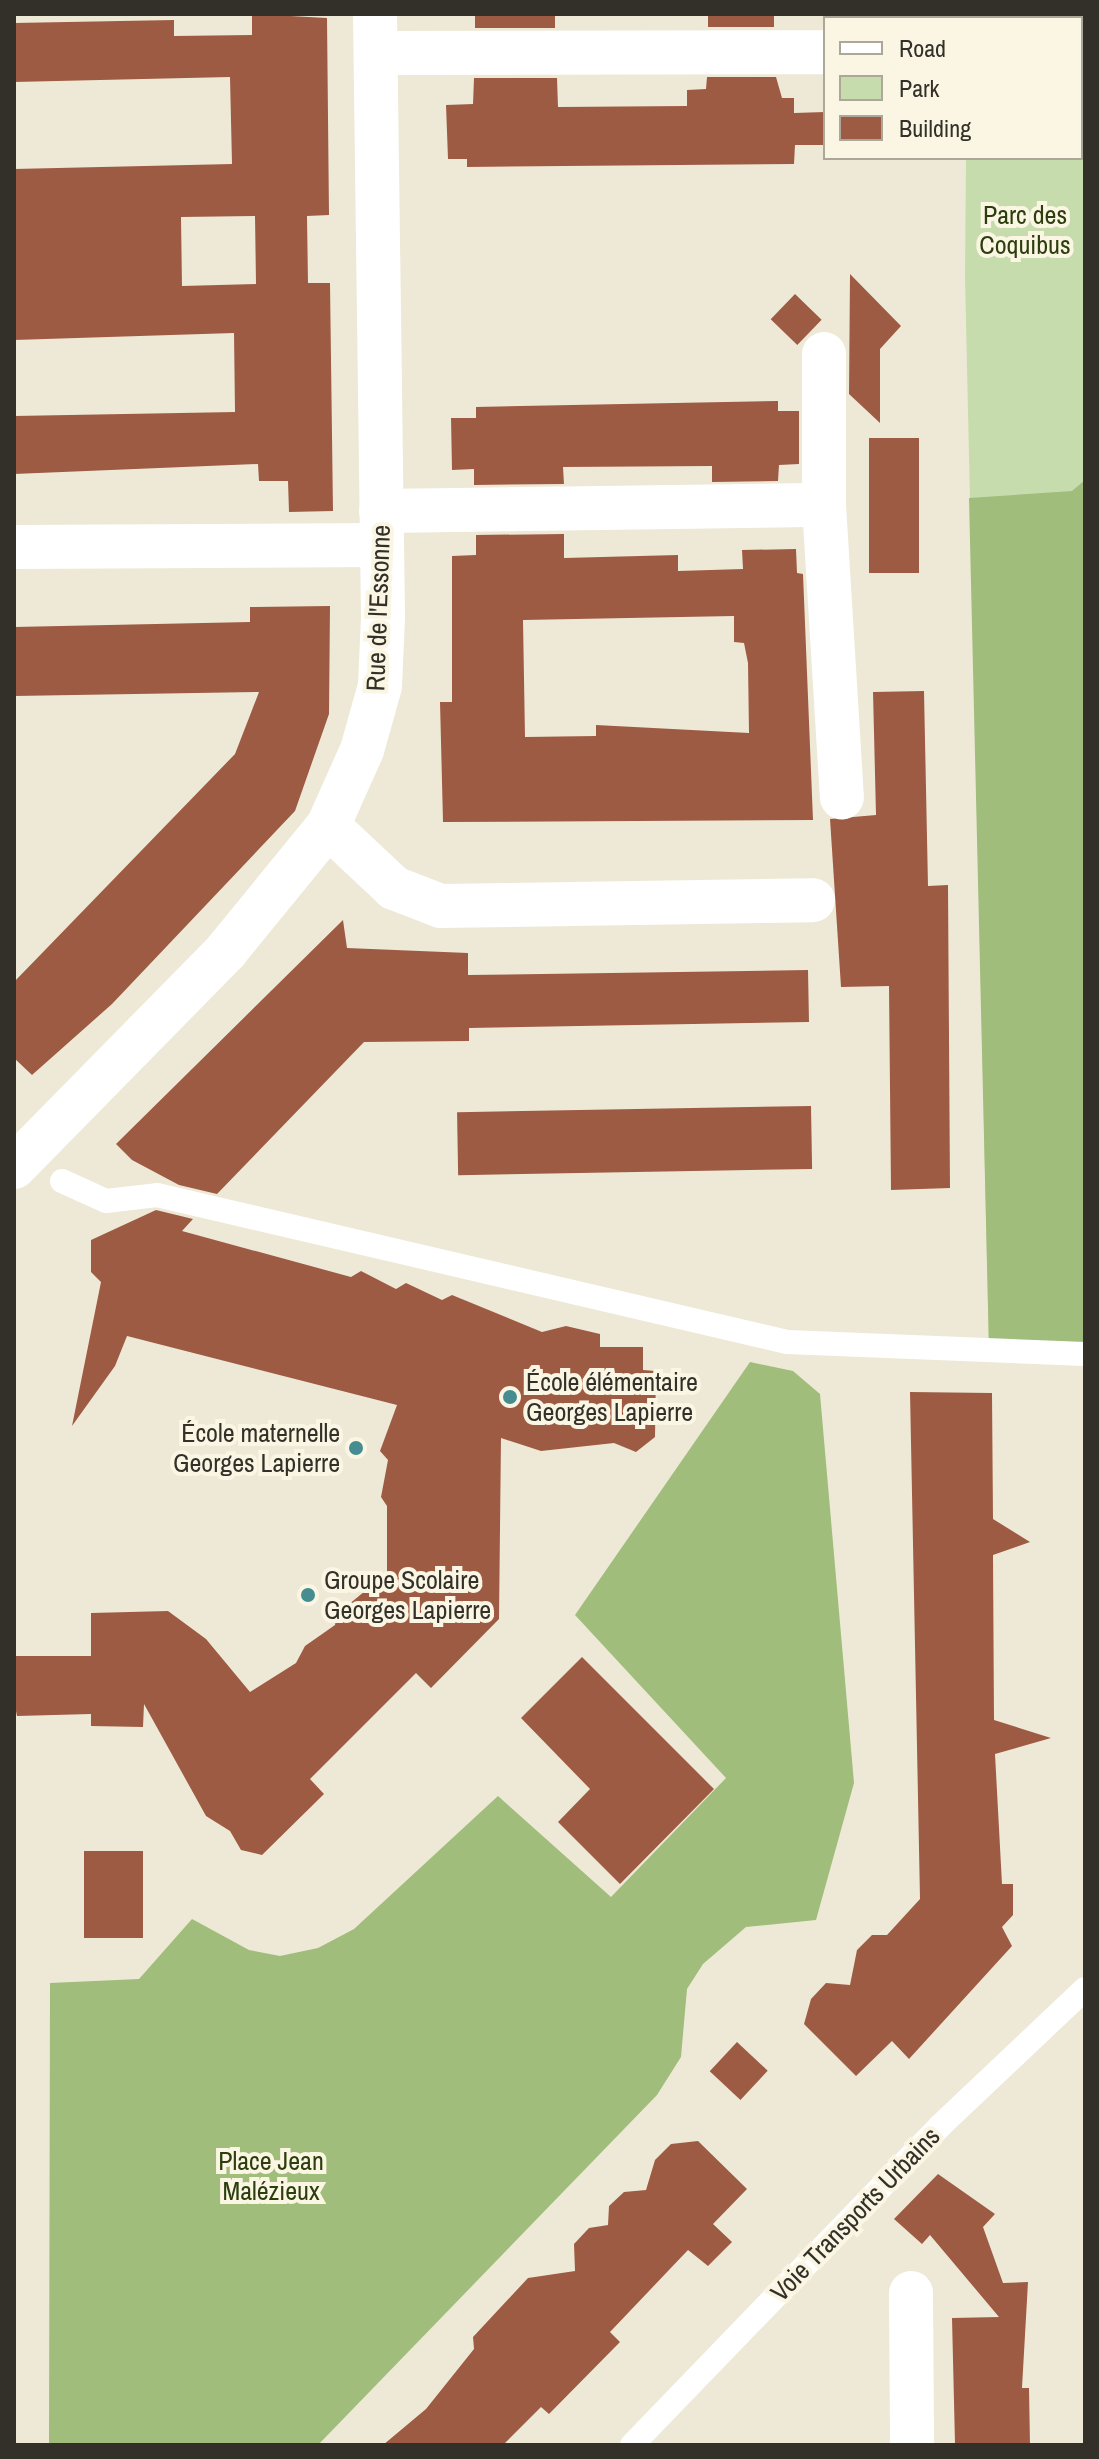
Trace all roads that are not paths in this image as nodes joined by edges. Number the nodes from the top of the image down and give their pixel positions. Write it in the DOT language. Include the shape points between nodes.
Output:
graph roads {
  1 [pos="376,34"];
  2 [pos="823,52"];
  3 [pos="824,354"];
  4 [pos="824,505"];
  5 [pos="382,528"];
  6 [pos="14,547"];
  7 [pos="842,797"];
  8 [pos="328,826"];
  9 [pos="813,900"];
  10 [pos="14,1167"];
  11 [pos="62,1181"];
  12 [pos="1085,1354"];
  13 [pos="1085,1989"];
  14 [pos="911,2293"];
  15 [pos="632,2445"];
  16 [pos="912,2445"];
  1 -- 2 [label="street"];
  1 -- 5 [label="street, Rue de l'Essonne"];
  3 -- 4 [label="street"];
  4 -- 5 [label="street"];
  4 -- 7 [label="street"];
  5 -- 6 [label="street"];
  5 -- 8 [label="street, Rue de l'Essonne" via="380,686 362,750"];
  8 -- 9 [label="street" via="394,888 441,906"];
  8 -- 10 [label="street, Rue de l'Essonne" via="226,951"];
  11 -- 12 [label="lane" via="106,1201 157,1195 787,1342"];
  13 -- 15 [label="lane, Voie Transports Urbains" via="940,2126"];
  14 -- 16 [label="street"];
}
